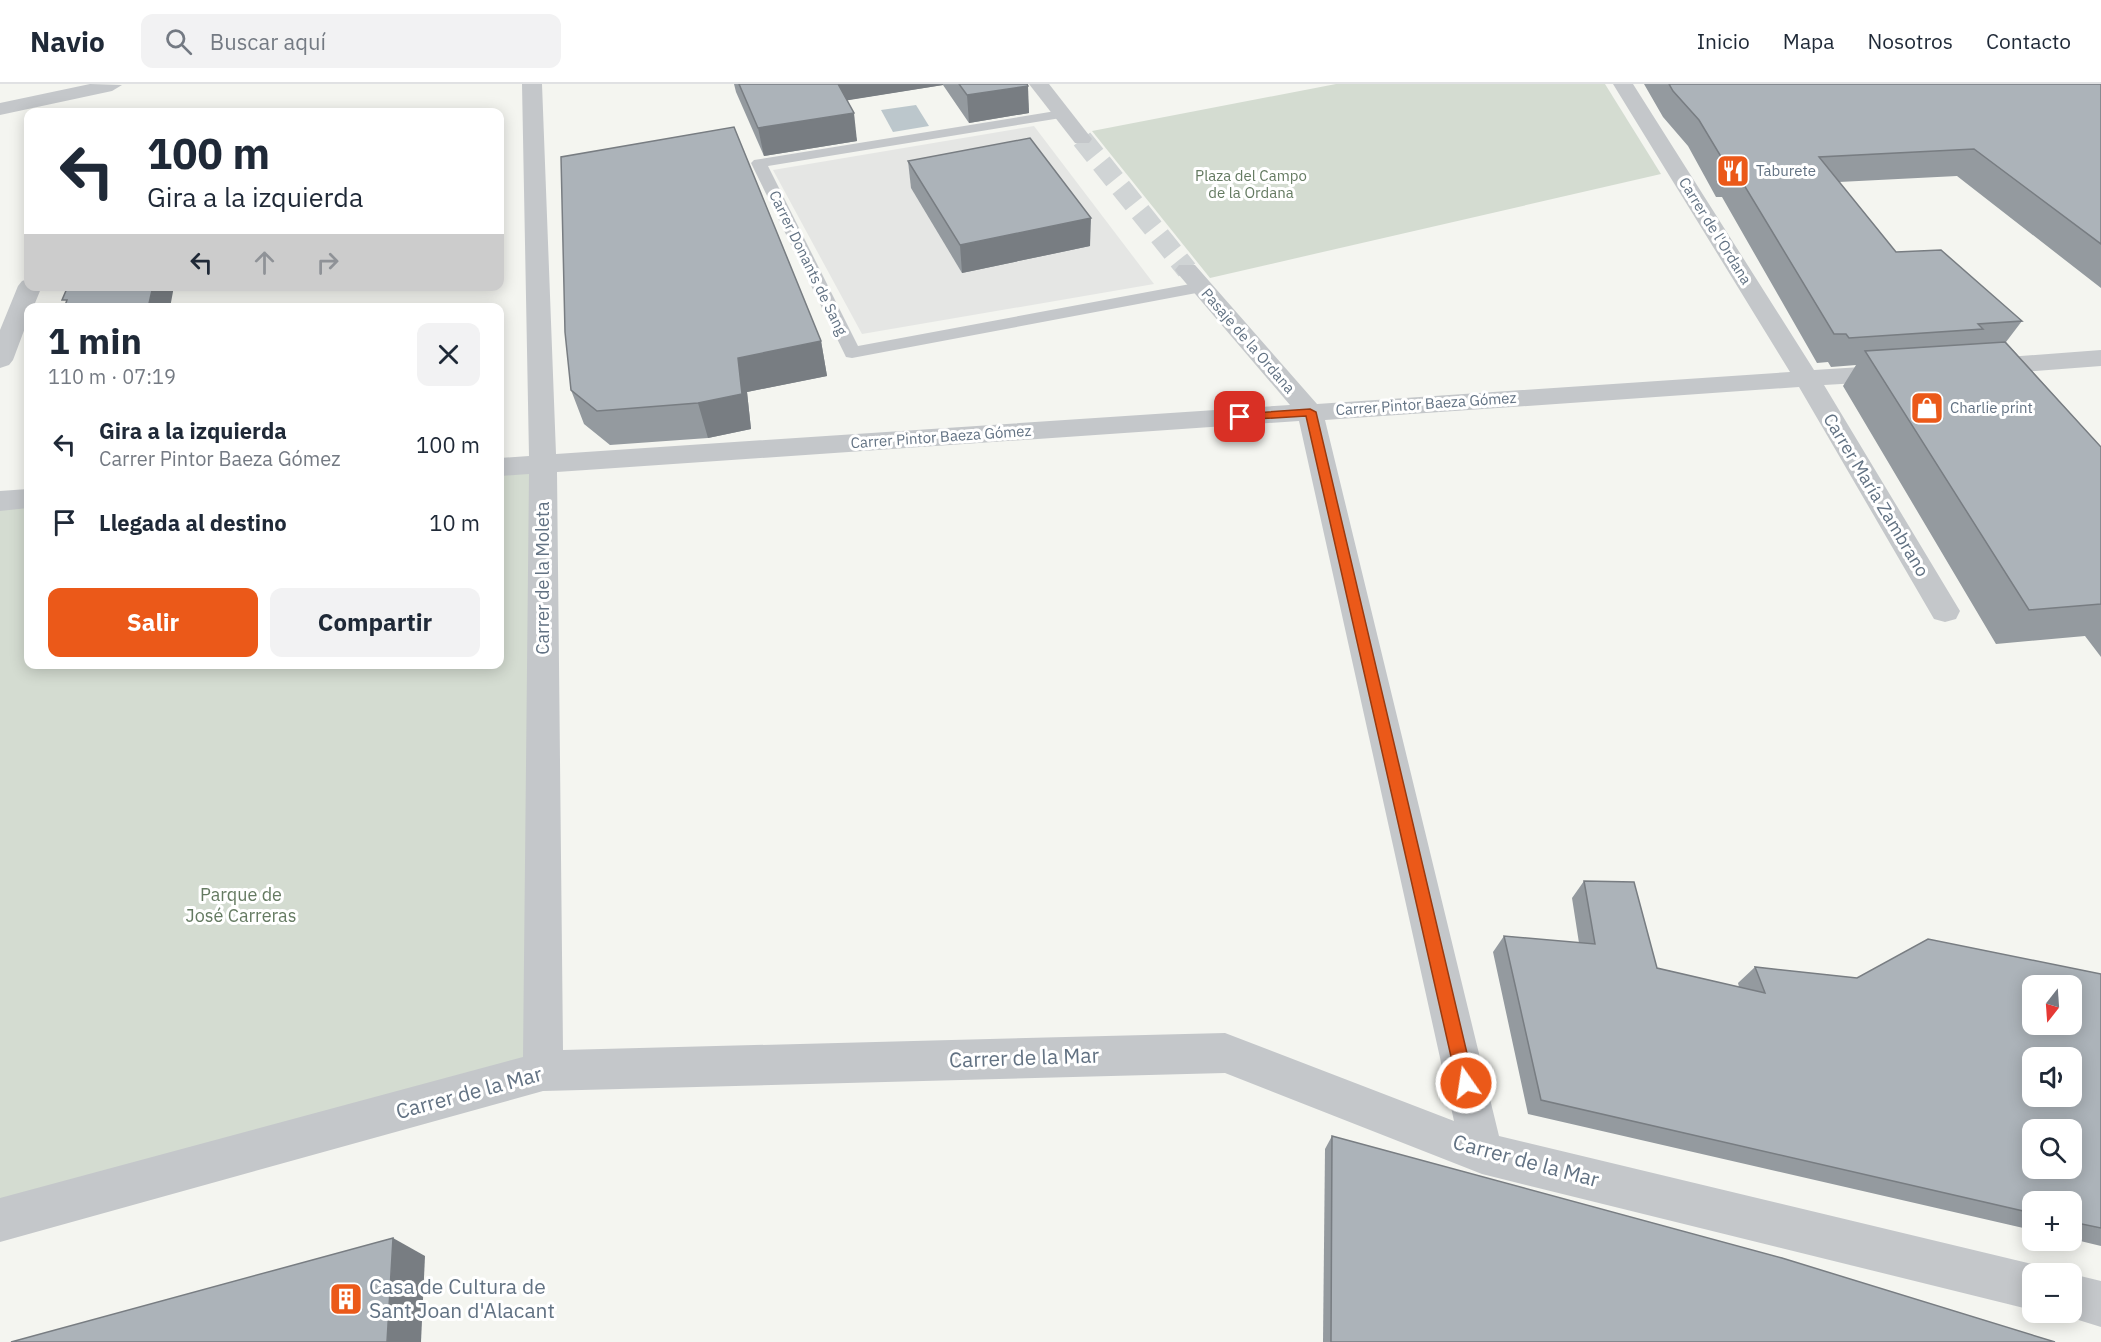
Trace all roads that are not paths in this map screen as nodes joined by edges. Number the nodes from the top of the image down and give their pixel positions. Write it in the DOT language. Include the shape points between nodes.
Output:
graph roads {
  1 [pos="112,84"];
  2 [pos="532,84"];
  3 [pos="1039,84"];
  4 [pos="1623,84"];
  5 [pos="105,103"];
  6 [pos="0,109"];
  7 [pos="1062,114"];
  8 [pos="1082,139"];
  9 [pos="1194,279"];
  10 [pos="28,291"];
  11 [pos="2101,358"];
  12 [pos="0,360"];
  13 [pos="1960,368"];
  14 [pos="1913,371"];
  15 [pos="1807,379"];
  16 [pos="1310,412"];
  17 [pos="543,464"];
  18 [pos="504,467"];
  19 [pos="24,499"];
  20 [pos="0,501"];
  21 [pos="1945,611"];
  22 [pos="543,1071"];
  23 [pos="1482,1153"];
  24 [pos="0,1221"];
  25 [pos="2022,1285"];
  26 [pos="2082,1299"];
  27 [pos="2101,1304"];
  1 -- 5 [label="street"];
  1 -- 6 [label="street"];
  2 -- 17 [label="street, Carrer de la Moleta"];
  3 -- 7 [label="street"];
  4 -- 15 [label="street, Carrer de l'Ordana"];
  7 -- 8 [label="street"];
  7 -- 9 [label="lane, Carrer Donants de Sang" via="759,163 852,353"];
  9 -- 16 [label="street, Pasaje de la Ordana"];
  10 -- 12 [label="street"];
  11 -- 13 [label="street"];
  14 -- 15 [label="street, Carrer Pintor Baeza Gómez"];
  15 -- 16 [label="street, Carrer Pintor Baeza Gómez"];
  15 -- 21 [label="street, Carrer María Zambrano"];
  16 -- 17 [label="street, Carrer Pintor Baeza Gómez"];
  16 -- 23 [label="street"];
  17 -- 18 [label="street, Carrer Pintor Baeza Gómez"];
  17 -- 22 [label="street, Carrer de la Moleta"];
  19 -- 20 [label="street"];
  22 -- 23 [label="street, Carrer de la Mar" via="1225,1053"];
  22 -- 24 [label="street, Carrer de la Mar"];
  23 -- 25 [label="street, Carrer de la Mar"];
  26 -- 27 [label="street"];
}
